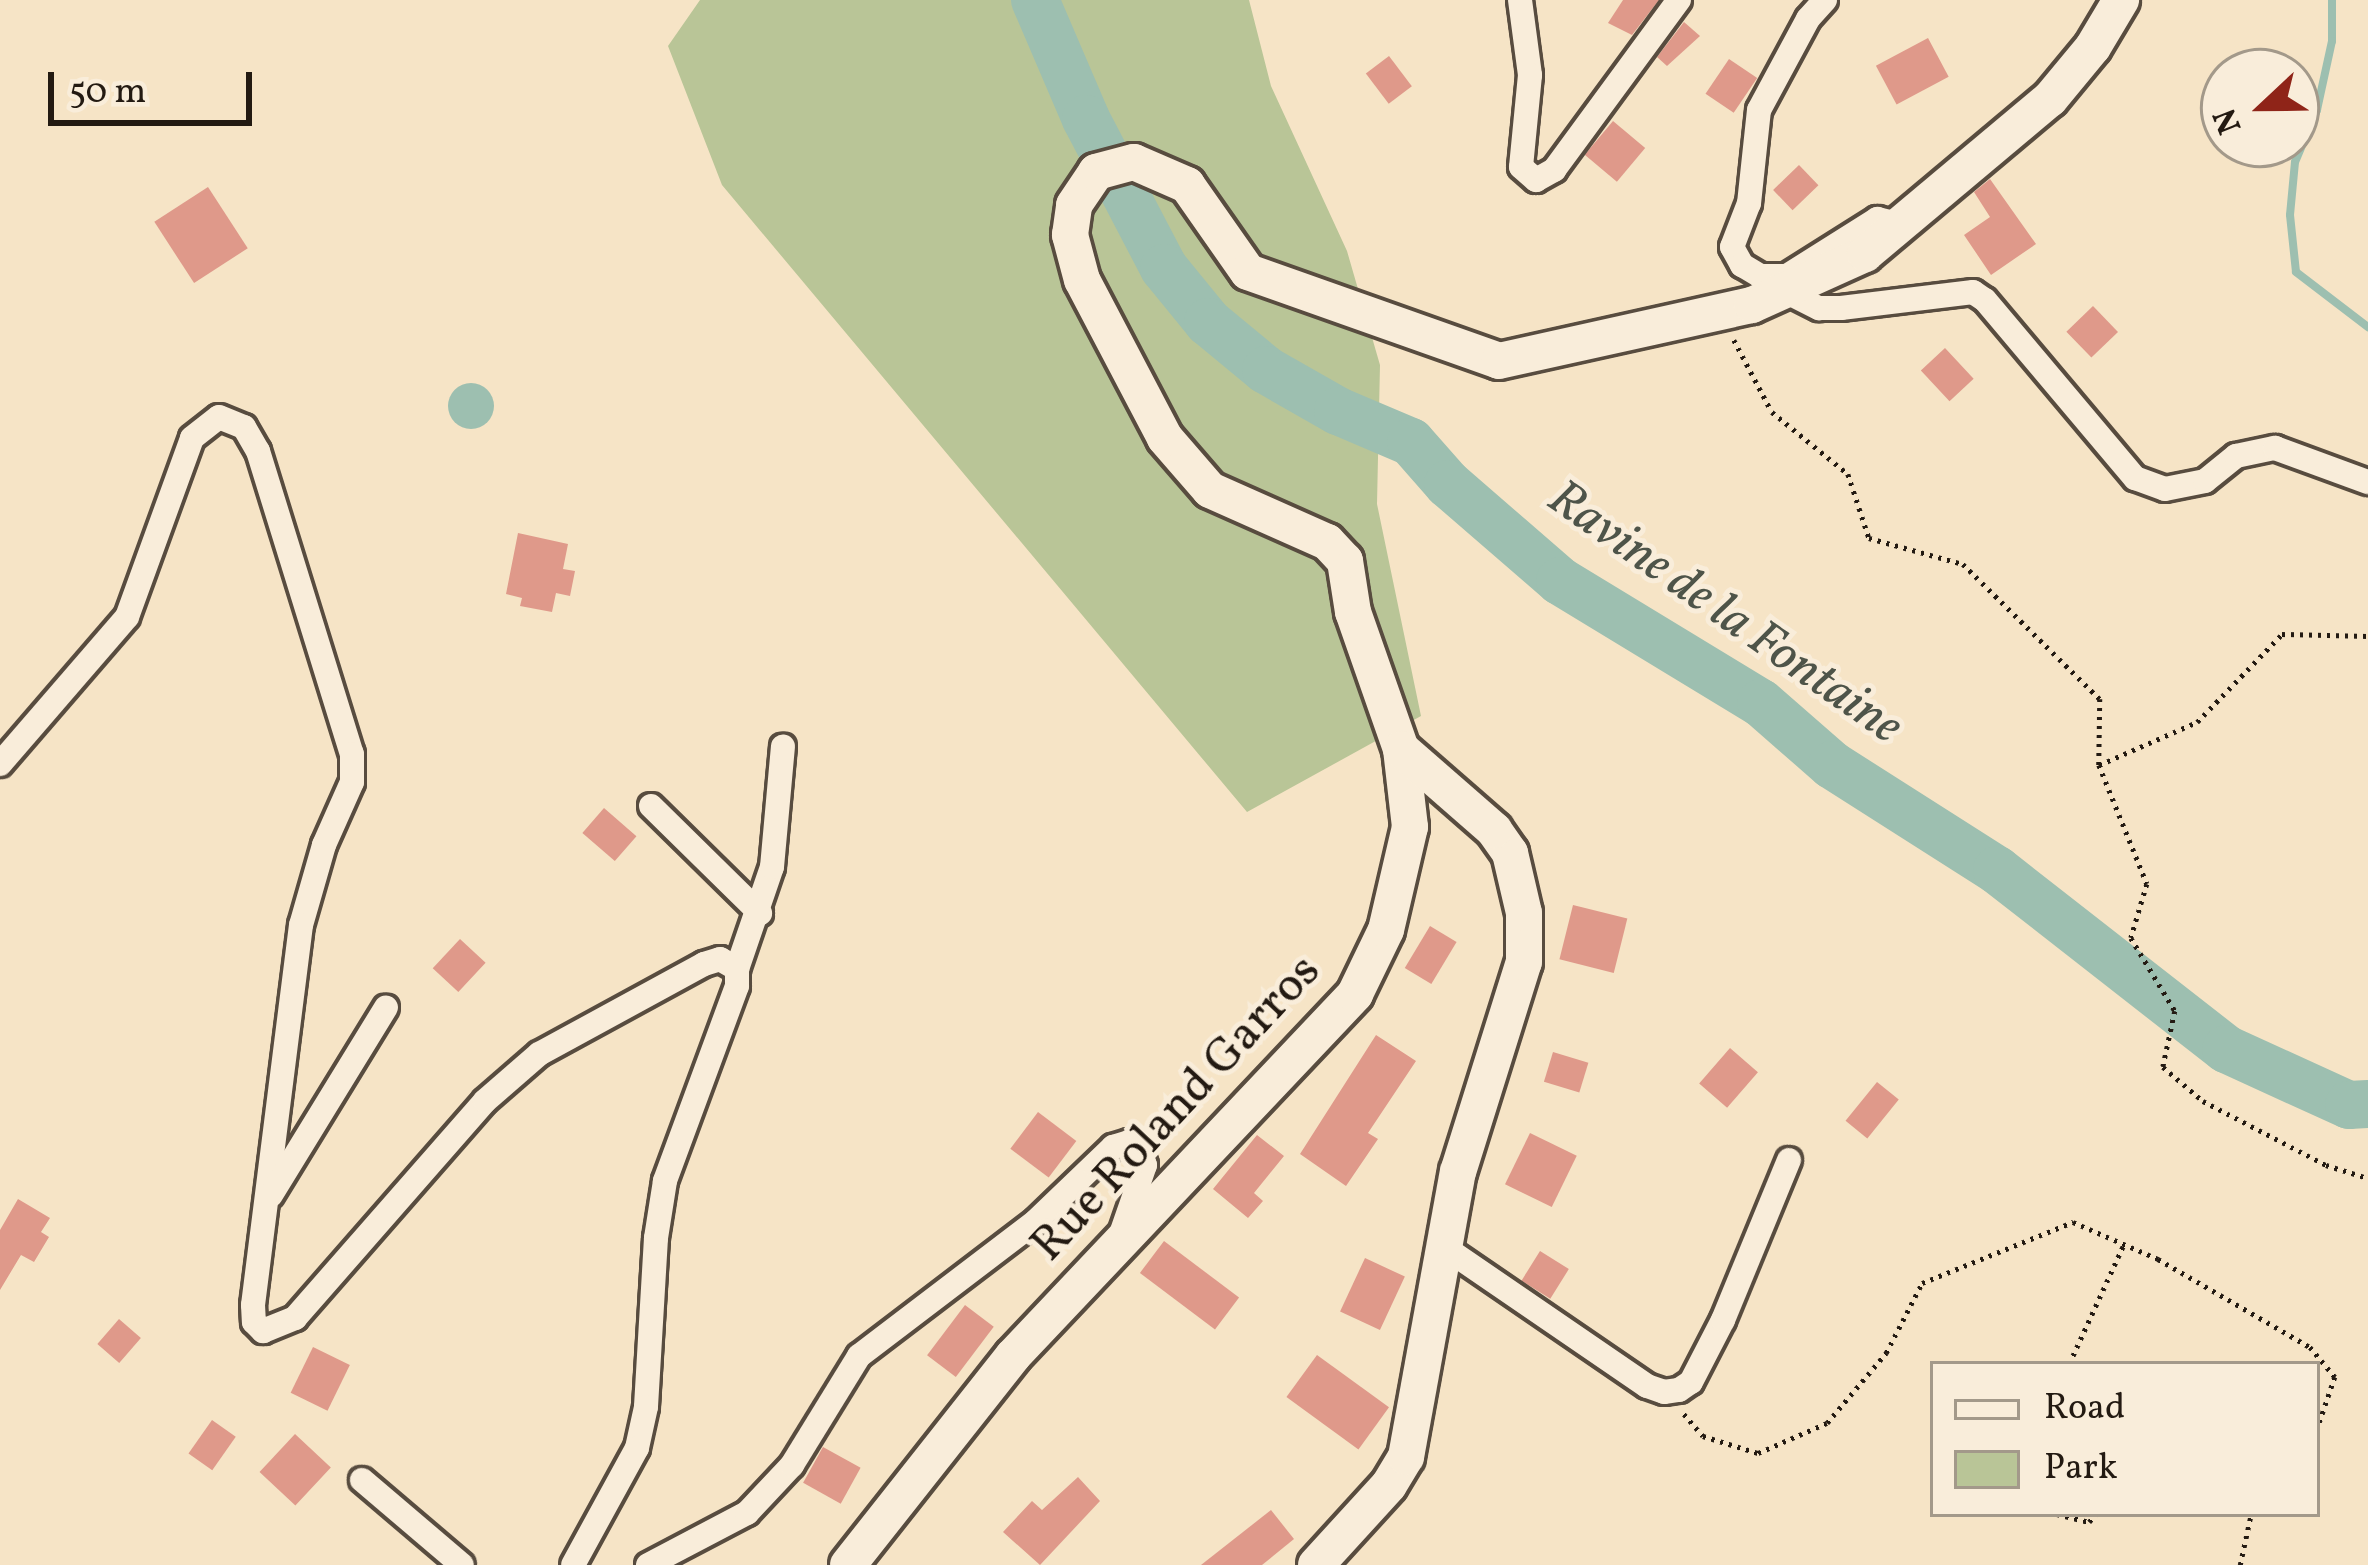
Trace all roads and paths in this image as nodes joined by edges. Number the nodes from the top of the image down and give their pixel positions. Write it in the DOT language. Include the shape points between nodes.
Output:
graph roads {
  1 [pos="1520,0"];
  2 [pos="1679,0"];
  3 [pos="1826,0"];
  4 [pos="2121,0"];
  5 [pos="1902,225"];
  6 [pos="1787,292"];
  7 [pos="1720,314"];
  8 [pos="2368,482"];
  9 [pos="2368,636"];
  10 [pos="783,746"];
  11 [pos="1401,749"];
  12 [pos="0,764"];
  13 [pos="2099,764"];
  14 [pos="651,806"];
  15 [pos="760,913"];
  16 [pos="737,969"];
  17 [pos="386,1007"];
  18 [pos="1789,1160"];
  19 [pos="2368,1178"];
  20 [pos="266,1204"];
  21 [pos="2124,1244"];
  22 [pos="1444,1246"];
  23 [pos="1117,1248"];
  24 [pos="2070,1361"];
  25 [pos="1664,1392"];
  26 [pos="2329,1395"];
  27 [pos="2320,1397"];
  28 [pos="2320,1421"];
  29 [pos="362,1480"];
  30 [pos="2250,1517"];
  31 [pos="462,1565"];
  32 [pos="573,1565"];
  33 [pos="648,1565"];
  34 [pos="848,1565"];
  35 [pos="1316,1565"];
  36 [pos="2240,1565"];
  1 -- 2 [label="street" via="1530,75 1521,167 1536,180 1554,170"];
  3 -- 5 [label="street" via="1759,110 1749,203 1732,248 1760,276 1787,276 1877,219"];
  4 -- 5 [label="main road" via="2050,99"];
  5 -- 6 [label="main road" via="1865,254"];
  6 -- 7 [label="main road"];
  6 -- 8 [label="street" via="1819,308 1973,292 2135,478 2165,489 2205,482 2236,455 2275,448"];
  7 -- 11 [label="main road, Rue Roland Garros" via="1499,361 1474,356 1248,272 1187,184 1134,162 1096,172 1075,206 1070,235 1082,280 1165,438 1210,490 1327,542 1345,561 1353,612"];
  7 -- 13 [label="path" via="1772,412 1848,474 1869,538 1964,564 2100,699"];
  9 -- 13 [label="path" via="2282,634 2197,722"];
  10 -- 15 [label="street"];
  11 -- 22 [label="main road" via="1494,830 1510,853 1524,913 1524,962 1458,1172"];
  11 -- 23 [label="main road, Rue Roland Garros" via="1410,827 1387,930 1355,994"];
  12 -- 20 [label="street" via="127,617 192,438 219,418 244,427 352,754 352,782 301,925"];
  13 -- 19 [label="path" via="2147,884 2131,938 2175,1011 2163,1067 2203,1101"];
  14 -- 15 [label="street"];
  15 -- 16 [label="street"];
  16 -- 20 [label="street" via="720,959 704,964 523,1067 484,1101 295,1318 272,1331 258,1327 252,1314"];
  16 -- 32 [label="street" via="665,1181 638,1448"];
  17 -- 20 [label="street"];
  18 -- 25 [label="street" via="1691,1382"];
  21 -- 24 [label="path"];
  21 -- 25 [label="path" via="2073,1222 1922,1283 1886,1353 1827,1423 1758,1453 1703,1436"];
  21 -- 26 [label="path" via="2310,1346 2335,1377"];
  22 -- 25 [label="street"];
  22 -- 35 [label="main road" via="1406,1457"];
  23 -- 33 [label="street" via="1145,1165 1129,1142 859,1356 792,1465 747,1513"];
  23 -- 34 [label="main road, Rue Roland Garros" via="1013,1356"];
  26 -- 27 [label="path"];
  26 -- 28 [label="path"];
  29 -- 31 [label="street"];
  30 -- 36 [label="path"];
}
